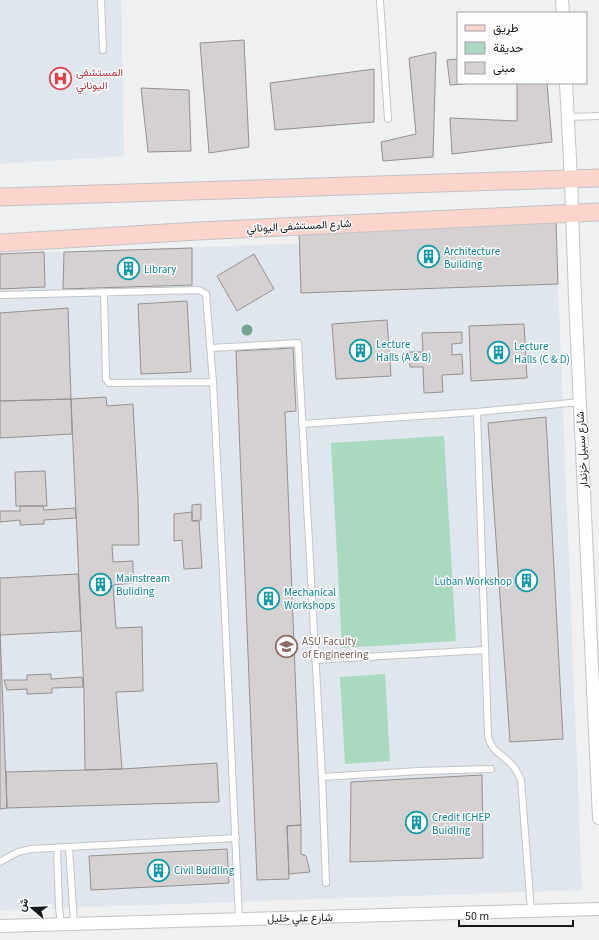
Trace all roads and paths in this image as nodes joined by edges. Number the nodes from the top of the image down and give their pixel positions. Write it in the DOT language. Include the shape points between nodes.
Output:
graph roads {
  1 [pos="101,0"];
  2 [pos="380,0"];
  3 [pos="562,0"];
  4 [pos="562,12"];
  5 [pos="104,50"];
  6 [pos="566,84"];
  7 [pos="599,116"];
  8 [pos="567,117"];
  9 [pos="388,119"];
  10 [pos="599,178"];
  11 [pos="571,179"];
  12 [pos="0,198"];
  13 [pos="599,212"];
  14 [pos="572,213"];
  15 [pos="0,243"];
  16 [pos="104,292"];
  17 [pos="0,295"];
  18 [pos="210,348"];
  19 [pos="213,382"];
  20 [pos="580,402"];
  21 [pos="477,412"];
  22 [pos="302,424"];
  23 [pos="484,650"];
  24 [pos="315,660"];
  25 [pos="491,769"];
  26 [pos="322,777"];
  27 [pos="599,818"];
  28 [pos="236,838"];
  29 [pos="57,848"];
  30 [pos="69,848"];
  31 [pos="0,862"];
  32 [pos="326,883"];
  33 [pos="599,909"];
  34 [pos="531,911"];
  35 [pos="239,919"];
  36 [pos="61,924"];
  37 [pos="74,924"];
  38 [pos="0,926"];
  1 -- 5 [label="lane"];
  2 -- 9 [label="lane"];
  3 -- 4 [label="street"];
  6 -- 8 [label="street, شارع سبيل خزندار"];
  7 -- 8 [label="lane"];
  8 -- 11 [label="street, شارع سبيل خزندار"];
  10 -- 11 [label="street"];
  11 -- 12 [label="street"];
  11 -- 14 [label="street, شارع سبيل خزندار"];
  13 -- 14 [label="street, شارع المستشفى اليوناني"];
  14 -- 15 [label="street, شارع المستشفى اليوناني"];
  14 -- 20 [label="street, شارع سبيل خزندار"];
  16 -- 17 [label="lane"];
  16 -- 18 [label="lane" via="203,292 207,298"];
  16 -- 19 [label="lane" via="106,379 109,383"];
  18 -- 19 [label="lane"];
  18 -- 22 [label="lane" via="298,343"];
  19 -- 28 [label="lane"];
  20 -- 21 [label="lane"];
  20 -- 27 [label="street, شارع سبيل خزندار"];
  21 -- 22 [label="lane"];
  21 -- 23 [label="lane"];
  22 -- 24 [label="lane"];
  23 -- 24 [label="lane"];
  23 -- 34 [label="lane" via="489,744 512,764 521,780"];
  24 -- 26 [label="lane"];
  25 -- 26 [label="lane" via="419,770"];
  26 -- 32 [label="lane"];
  28 -- 30 [label="lane"];
  28 -- 35 [label="lane"];
  29 -- 30 [label="lane"];
  29 -- 31 [label="lane" via="18,852"];
  29 -- 36 [label="lane"];
  30 -- 37 [label="lane"];
  33 -- 34 [label="street, شارع علي خليل"];
  34 -- 35 [label="street, شارع علي خليل"];
  35 -- 37 [label="street, شارع علي خليل"];
  36 -- 37 [label="street, شارع علي خليل"];
  36 -- 38 [label="street, شارع علي خليل"];
}
